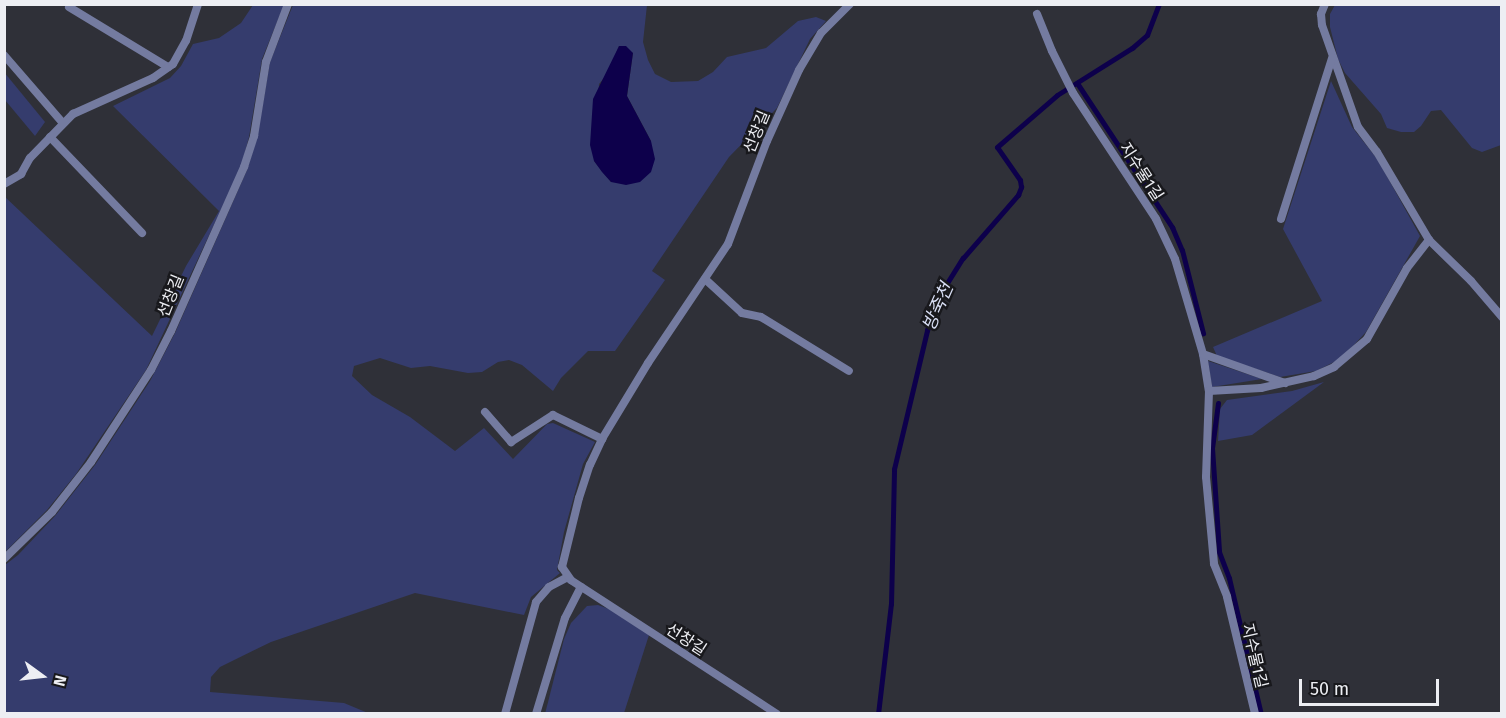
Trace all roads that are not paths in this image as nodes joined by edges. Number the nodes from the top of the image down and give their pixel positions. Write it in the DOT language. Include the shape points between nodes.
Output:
graph roads {
  1 [pos="198,4"];
  2 [pos="288,4"];
  3 [pos="850,4"];
  4 [pos="1325,4"];
  5 [pos="69,7"];
  6 [pos="1037,14"];
  7 [pos="4,55"];
  8 [pos="1333,57"];
  9 [pos="168,67"];
  10 [pos="63,123"];
  11 [pos="50,137"];
  12 [pos="4,184"];
  13 [pos="1281,219"];
  14 [pos="142,233"];
  15 [pos="1429,240"];
  16 [pos="705,279"];
  17 [pos="1502,317"];
  18 [pos="1203,354"];
  19 [pos="849,372"];
  20 [pos="1287,383"];
  21 [pos="1209,391"];
  22 [pos="484,412"];
  23 [pos="602,439"];
  24 [pos="4,559"];
  25 [pos="568,577"];
  26 [pos="581,587"];
  27 [pos="505,714"];
  28 [pos="536,714"];
  29 [pos="777,714"];
  30 [pos="1255,714"];
  1 -- 9 [label="lane" via="186,41"];
  2 -- 24 [label="lane, 선창길" via="266,62 254,136 244,167 171,331 151,370 91,462 52,512"];
  3 -- 16 [label="lane, 선창길" via="820,33 809,50 767,141 728,244"];
  4 -- 8 [label="lane" via="1322,25"];
  5 -- 9 [label="lane"];
  6 -- 18 [label="lane, 지수물1길" via="1073,93 1170,245"];
  7 -- 10 [label="lane"];
  8 -- 13 [label="lane"];
  8 -- 15 [label="lane" via="1358,127"];
  9 -- 10 [label="lane" via="153,78 73,114"];
  10 -- 11 [label="lane"];
  11 -- 12 [label="lane" via="21,174"];
  11 -- 14 [label="lane"];
  15 -- 17 [label="lane"];
  15 -- 20 [label="lane" via="1407,267 1367,339 1334,367"];
  16 -- 19 [label="lane" via="742,313 761,317"];
  16 -- 23 [label="lane, 선창길"];
  18 -- 20 [label="lane"];
  18 -- 21 [label="lane, 지수물1길"];
  20 -- 21 [label="lane" via="1241,391"];
  21 -- 30 [label="lane, 지수물1길" via="1206,477 1211,547"];
  22 -- 23 [label="lane" via="511,442 553,415"];
  23 -- 25 [label="lane, 선창길" via="567,542 562,567"];
  25 -- 26 [label="lane, 선창길"];
  25 -- 27 [label="lane" via="549,587 536,602"];
  26 -- 28 [label="lane" via="565,618"];
  26 -- 29 [label="lane, 선창길"];
}
